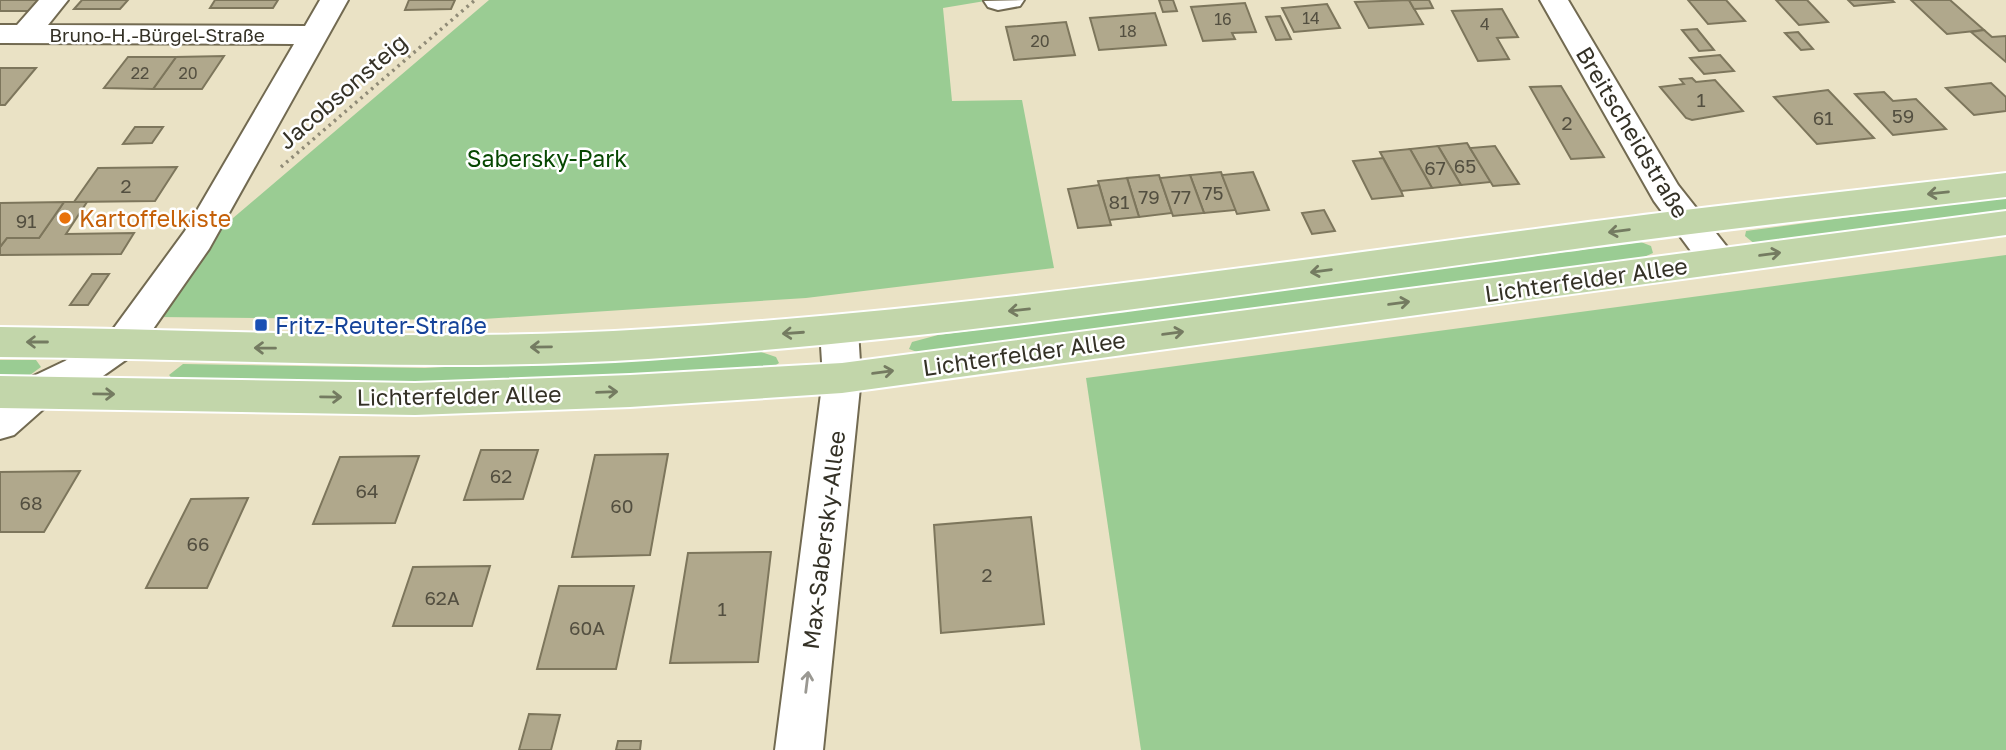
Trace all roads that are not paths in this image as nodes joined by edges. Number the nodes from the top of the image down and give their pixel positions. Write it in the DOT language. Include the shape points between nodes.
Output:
graph roads {
  1 [pos="54,0"];
  2 [pos="334,0"];
  3 [pos="1010,0"];
  4 [pos="1553,0"];
  5 [pos="998,1"];
  6 [pos="13,34"];
  7 [pos="314,35"];
  8 [pos="2006,185"];
  9 [pos="1687,222"];
  10 [pos="2006,223"];
  11 [pos="1718,261"];
  12 [pos="839,330"];
  13 [pos="0,342"];
  14 [pos="124,342"];
  15 [pos="842,378"];
  16 [pos="18,392"];
  17 [pos="0,423"];
  18 [pos="799,750"];
  1 -- 6 [label="street"];
  2 -- 7 [label="street"];
  3 -- 5 [label="street"];
  4 -- 9 [label="street, Breitscheidstraße"];
  6 -- 7 [label="street, Bruno-H.-Bürgel-Straße"];
  7 -- 14 [label="street" via="197,240"];
  8 -- 9 [label="main road, Lichterfelder Allee, one-way"];
  9 -- 11 [label="street, Breitscheidstraße"];
  9 -- 12 [label="main road, Lichterfelder Allee, one-way" via="1087,302"];
  11 -- 10 [label="main road, Lichterfelder Allee, one-way"];
  15 -- 11 [label="main road, Lichterfelder Allee, one-way"];
  12 -- 14 [label="main road, Lichterfelder Allee, one-way" via="642,344 429,350"];
  12 -- 15 [label="street, Max-Sabersky-Allee"];
  14 -- 13 [label="main road, Lichterfelder Allee, one-way"];
  14 -- 16 [label="street" via="79,372"];
  16 -- 15 [label="main road, Lichterfelder Allee, one-way" via="415,399"];
  18 -- 15 [label="street, Max-Sabersky-Allee, one-way"];
  16 -- 17 [label="street"];
}
